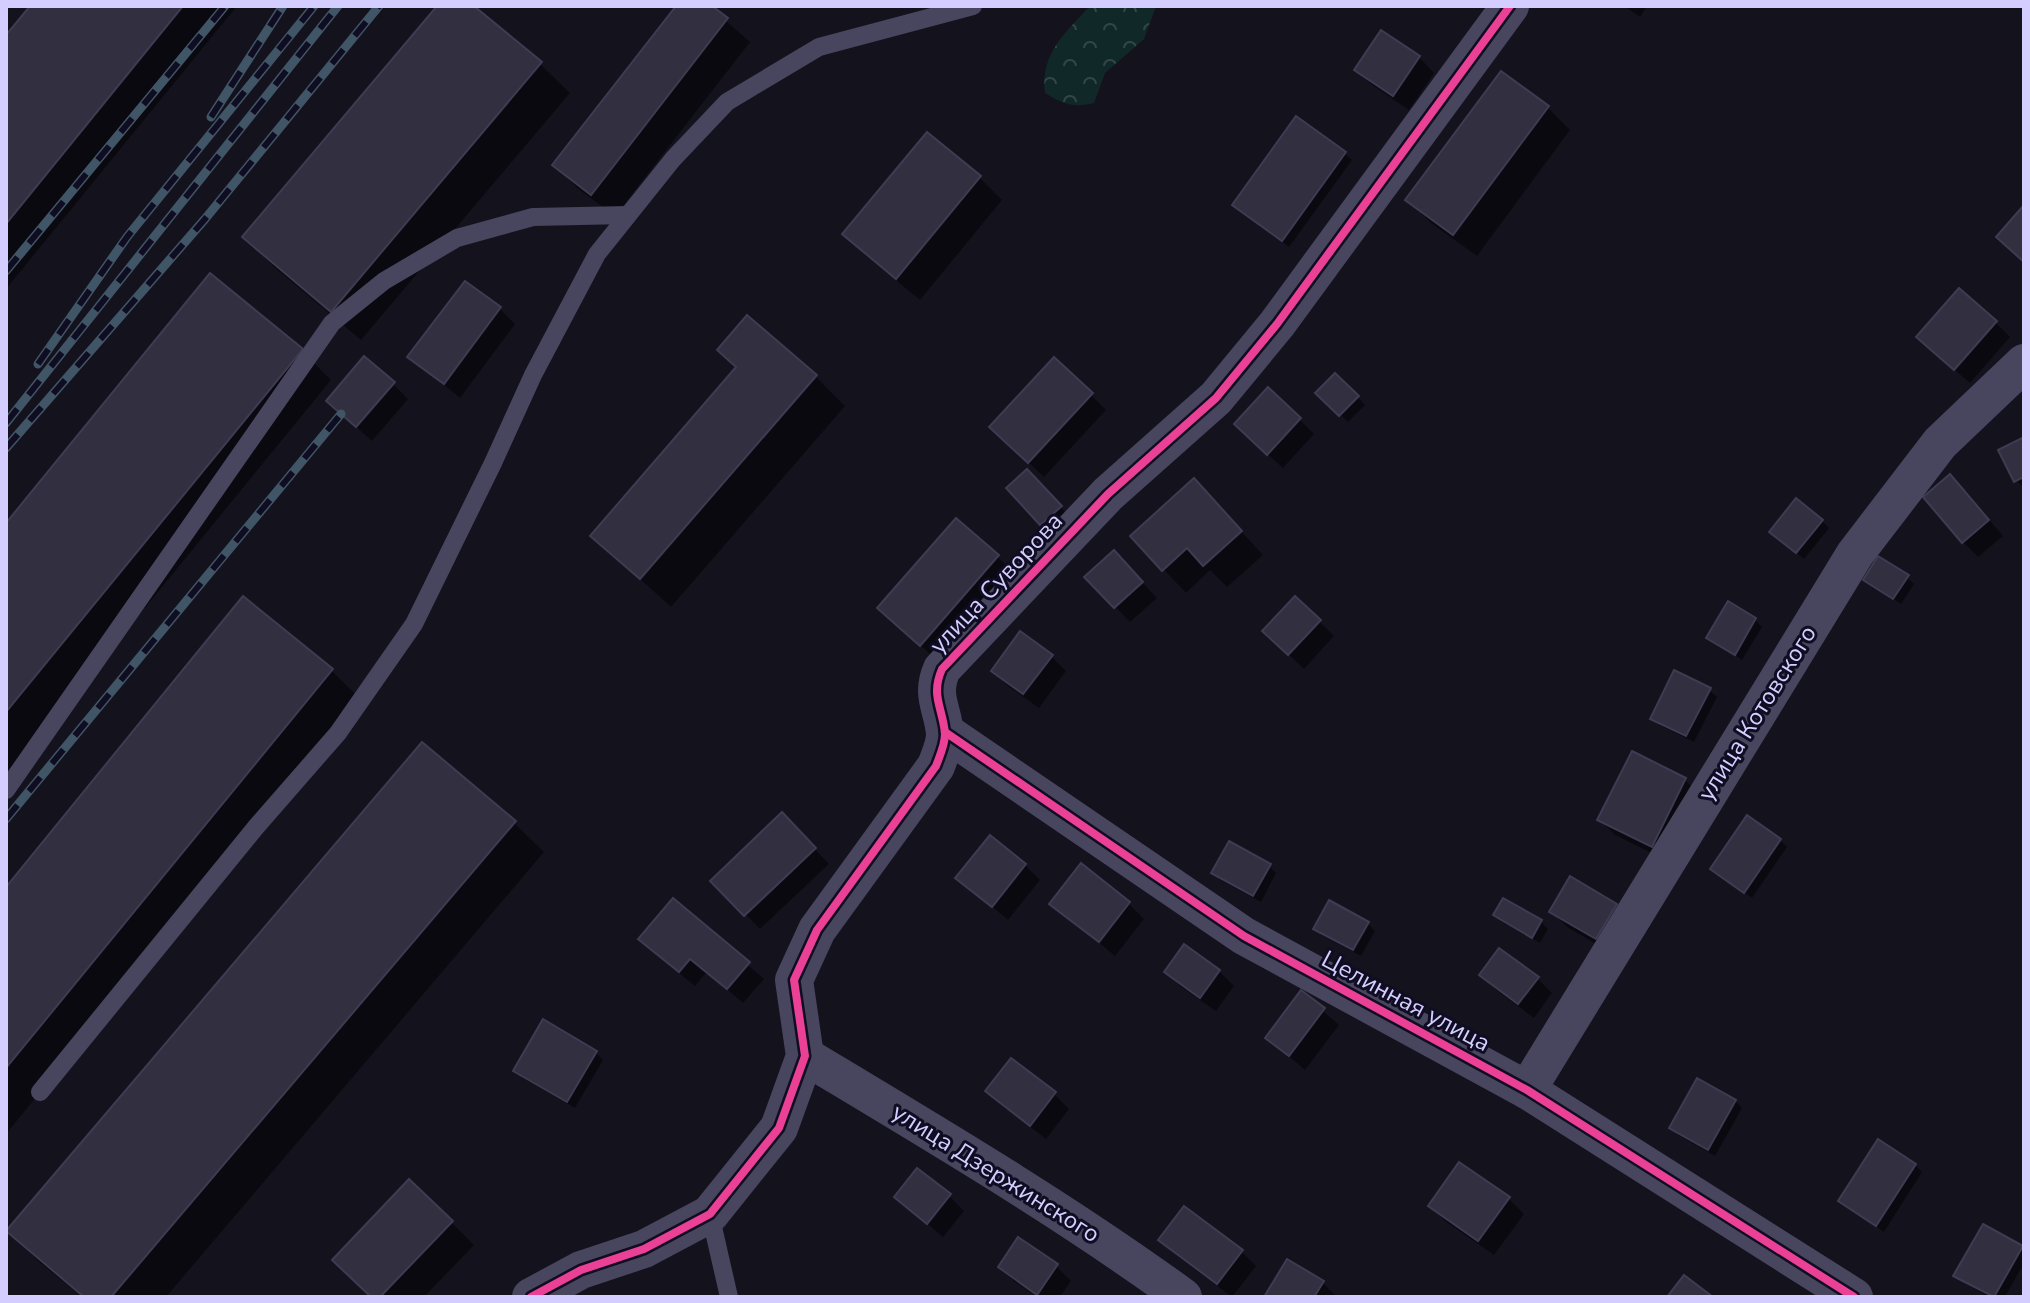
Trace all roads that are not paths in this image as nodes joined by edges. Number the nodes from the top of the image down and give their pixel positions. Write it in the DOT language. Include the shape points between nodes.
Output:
graph roads {
  1 [pos="973,6"];
  2 [pos="1510,6"];
  3 [pos="628,215"];
  4 [pos="2024,363"];
  5 [pos="945,732"];
  6 [pos="6,790"];
  7 [pos="805,1056"];
  8 [pos="1527,1090"];
  9 [pos="40,1092"];
  10 [pos="710,1214"];
  11 [pos="531,1297"];
  12 [pos="729,1297"];
  13 [pos="1183,1297"];
  14 [pos="1854,1297"];
  1 -- 3 [label="lane" via="819,47 727,102"];
  2 -- 5 [label="street, улица Суворова" via="1277,324 1216,398 1108,494 942,669 936,681 937,703"];
  3 -- 6 [label="lane" via="533,217 457,238 384,281 332,323"];
  3 -- 9 [label="lane" via="597,254 533,375 414,624 338,733"];
  4 -- 8 [label="street, улица Котовского" via="1940,443 1855,554"];
  5 -- 7 [label="street, улица Суворова" via="936,766 817,930 794,980"];
  5 -- 8 [label="street, Целинная улица" via="1244,936"];
  7 -- 10 [label="street, улица Суворова" via="779,1128"];
  7 -- 13 [label="street, улица Дзержинского" via="1112,1245"];
  8 -- 14 [label="street, Целинная улица"];
  10 -- 11 [label="street, улица Суворова"];
  10 -- 12 [label="lane"];
}
